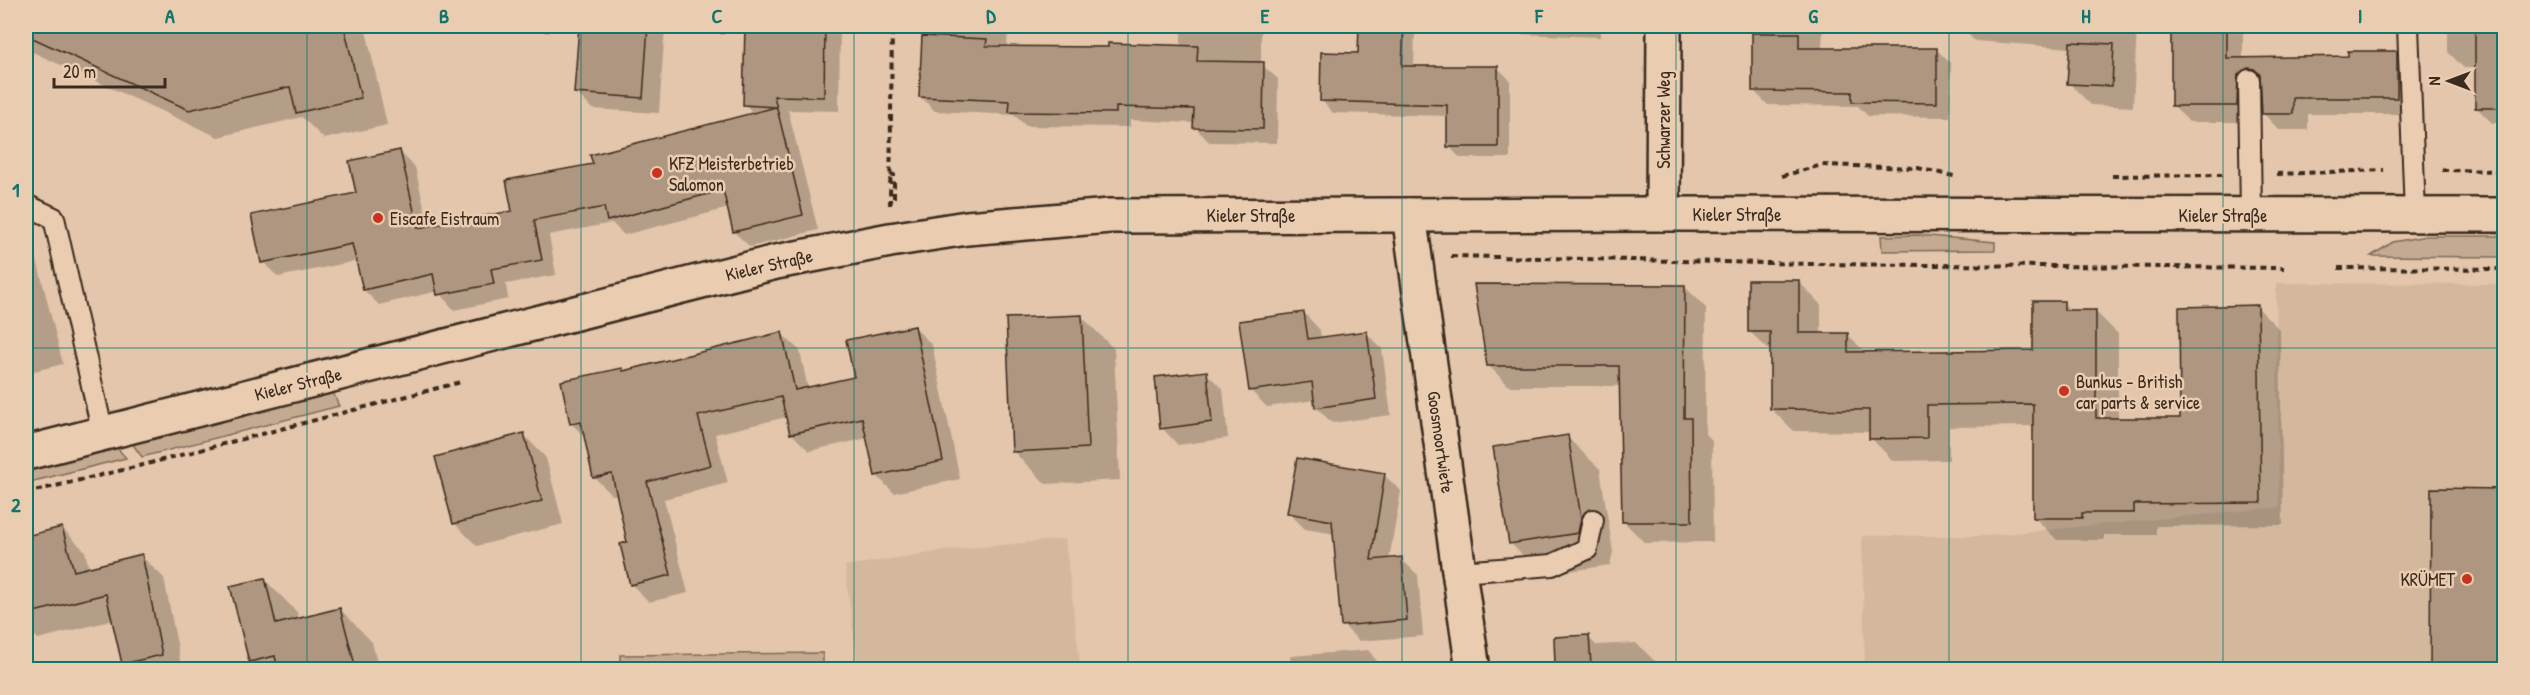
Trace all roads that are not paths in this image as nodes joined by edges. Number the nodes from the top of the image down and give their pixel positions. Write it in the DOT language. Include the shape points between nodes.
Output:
graph roads {
  1 [pos="1664,26"];
  2 [pos="2408,26"];
  3 [pos="2249,80"];
  4 [pos="26,205"];
  5 [pos="1663,214"];
  6 [pos="1409,215"];
  7 [pos="2251,215"];
  8 [pos="2415,215"];
  9 [pos="2505,215"];
  10 [pos="103,434"];
  11 [pos="26,453"];
  12 [pos="1593,520"];
  13 [pos="1460,572"];
  14 [pos="1473,669"];
  1 -- 5 [label="main road, Schwarzer Weg"];
  2 -- 8 [label="lane"];
  3 -- 7 [label="lane"];
  4 -- 10 [label="lane" via="54,218"];
  5 -- 6 [label="main road, Kieler Straße"];
  5 -- 7 [label="main road, Kieler Straße"];
  6 -- 10 [label="main road, Kieler Straße" via="1110,216 967,228 890,240 776,262"];
  6 -- 13 [label="main road, Goosmoortwiete"];
  7 -- 8 [label="main road, Kieler Straße"];
  8 -- 9 [label="main road, Kieler Straße"];
  10 -- 11 [label="main road, Kieler Straße"];
  12 -- 13 [label="lane" via="1587,549 1552,565"];
  13 -- 14 [label="main road, Goosmoortwiete"];
}
